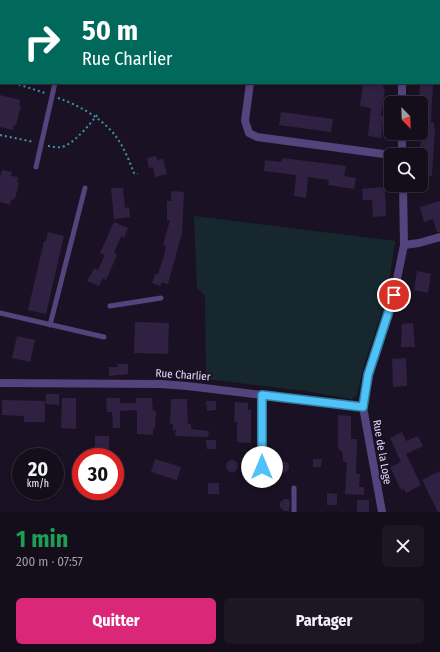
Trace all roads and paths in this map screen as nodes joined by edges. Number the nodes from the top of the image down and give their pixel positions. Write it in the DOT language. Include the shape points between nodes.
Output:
graph roads {
  1 [pos="17,84"];
  2 [pos="55,84"];
  3 [pos="250,84"];
  4 [pos="402,84"];
  5 [pos="52,96"];
  6 [pos="402,96"];
  7 [pos="98,114"];
  8 [pos="95,117"];
  9 [pos="0,135"];
  10 [pos="41,144"];
  11 [pos="384,154"];
  12 [pos="36,167"];
  13 [pos="138,174"];
  14 [pos="85,188"];
  15 [pos="403,192"];
  16 [pos="440,237"];
  17 [pos="404,245"];
  18 [pos="161,298"];
  19 [pos="110,306"];
  20 [pos="0,313"];
  21 [pos="50,325"];
  22 [pos="104,337"];
  23 [pos="0,383"];
  24 [pos="262,395"];
  25 [pos="363,407"];
  26 [pos="262,467"];
  27 [pos="294,488"];
  28 [pos="294,512"];
  29 [pos="382,512"];
  1 -- 5 [label="path"];
  2 -- 5 [label="lane"];
  3 -- 11 [label="street" via="245,121 249,133 257,138"];
  4 -- 6 [label="street"];
  5 -- 8 [label="path" via="72,103"];
  5 -- 10 [label="lane"];
  7 -- 8 [label="path"];
  8 -- 10 [label="path" via="63,147"];
  8 -- 13 [label="path" via="114,133 134,173"];
  9 -- 10 [label="path"];
  10 -- 12 [label="lane"];
  14 -- 21 [label="lane"];
  15 -- 17 [label="street, Rue de la Loge"];
  16 -- 17 [label="street"];
  17 -- 25 [label="street, Rue de la Loge" via="391,308 368,375"];
  18 -- 19 [label="lane"];
  20 -- 21 [label="lane"];
  21 -- 22 [label="lane"];
  23 -- 24 [label="street, Rue Charlier" via="161,384 208,387"];
  24 -- 25 [label="street, Rue Charlier"];
  24 -- 26 [label="street"];
  25 -- 29 [label="street, Rue de la Loge"];
  27 -- 28 [label="lane"];
}
